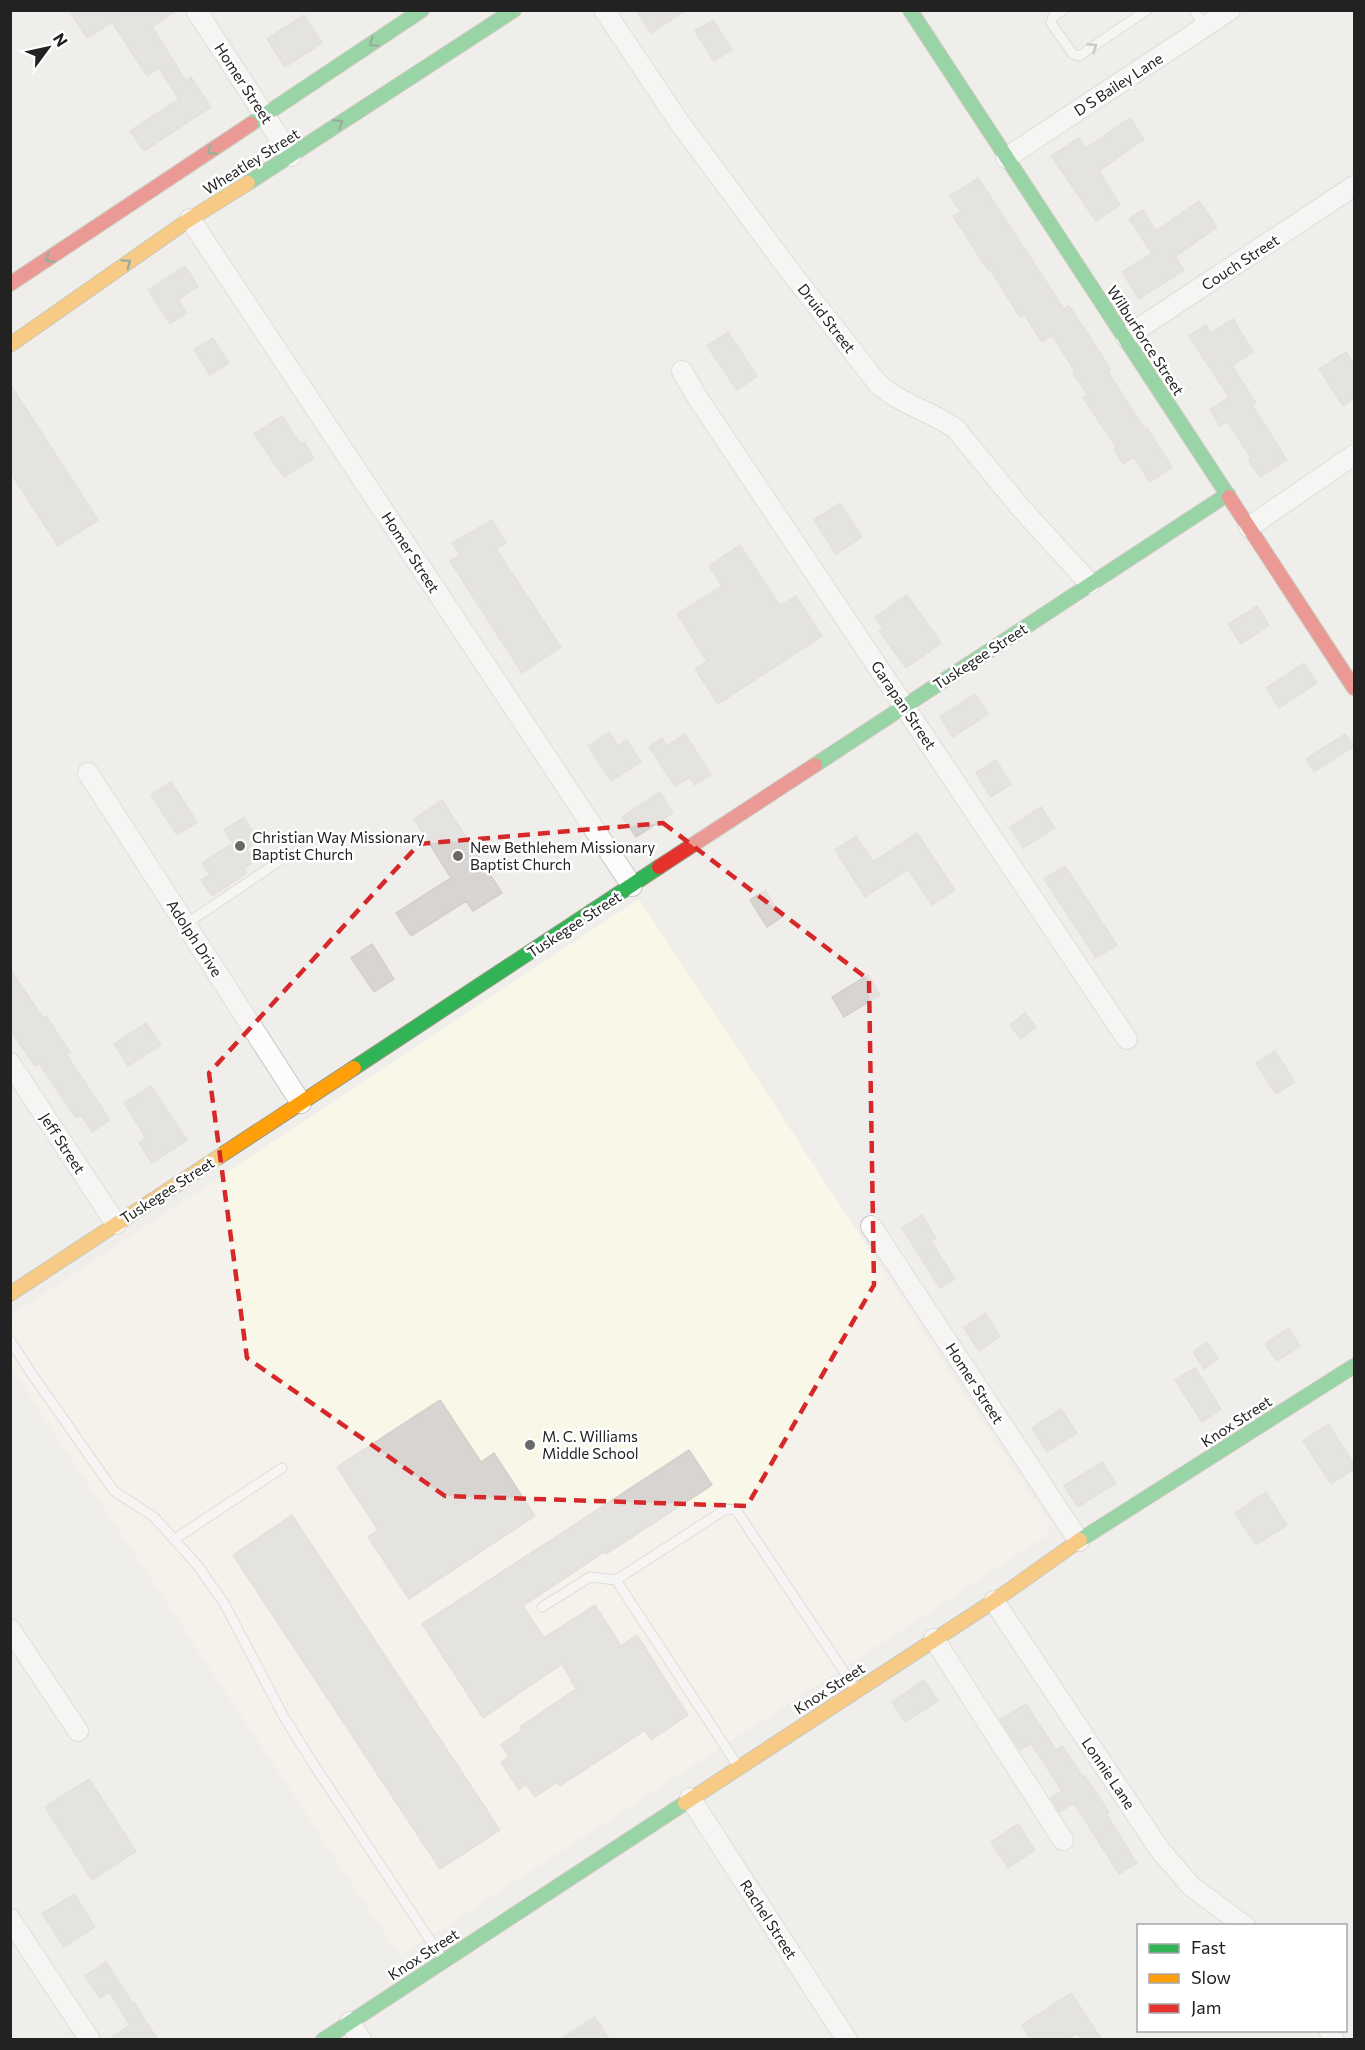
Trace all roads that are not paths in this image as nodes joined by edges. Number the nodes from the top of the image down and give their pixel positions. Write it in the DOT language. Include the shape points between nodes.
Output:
graph roads {
  1 [pos="196,10"];
  2 [pos="422,10"];
  3 [pos="514,10"];
  4 [pos="604,10"];
  5 [pos="910,10"];
  6 [pos="1063,10"];
  7 [pos="1147,10"];
  8 [pos="1230,10"];
  9 [pos="1200,19"];
  10 [pos="265,114"];
  11 [pos="291,156"];
  12 [pos="1006,158"];
  13 [pos="1354,186"];
  14 [pos="190,219"];
  15 [pos="10,285"];
  16 [pos="1126,338"];
  17 [pos="10,345"];
  18 [pos="682,371"];
  19 [pos="1354,455"];
  20 [pos="1228,494"];
  21 [pos="1249,527"];
  22 [pos="1090,584"];
  23 [pos="1354,688"];
  24 [pos="904,705"];
  25 [pos="88,772"];
  26 [pos="280,860"];
  27 [pos="632,886"];
  28 [pos="186,924"];
  29 [pos="1127,1039"];
  30 [pos="10,1063"];
  31 [pos="301,1103"];
  32 [pos="116,1224"];
  33 [pos="871,1226"];
  34 [pos="10,1294"];
  35 [pos="10,1340"];
  36 [pos="1354,1366"];
  37 [pos="282,1468"];
  38 [pos="175,1539"];
  39 [pos="1079,1541"];
  40 [pos="616,1580"];
  41 [pos="994,1601"];
  42 [pos="542,1607"];
  43 [pos="10,1629"];
  44 [pos="934,1639"];
  45 [pos="856,1690"];
  46 [pos="78,1731"];
  47 [pos="738,1767"];
  48 [pos="690,1798"];
  49 [pos="1063,1840"];
  50 [pos="10,1919"];
  51 [pos="1242,1924"];
  52 [pos="443,1961"];
  53 [pos="350,2022"];
  54 [pos="90,2040"];
  55 [pos="323,2040"];
  56 [pos="362,2040"];
  57 [pos="847,2040"];
  1 -- 10 [label="street, Homer Street"];
  2 -- 10 [label="street, Wheatley Street, one-way"];
  11 -- 3 [label="street, Wheatley Street, one-way"];
  4 -- 22 [label="street, Druid Street" via="677,119 879,385 902,402 955,428"];
  5 -- 12 [label="street, Wilburforce Street"];
  6 -- 7 [label="lane, one-way" via="1051,23 1073,54 1079,56"];
  8 -- 9 [label="street, D S Bailey Lane"];
  9 -- 12 [label="street, D S Bailey Lane"];
  10 -- 11 [label="street, Homer Street"];
  10 -- 15 [label="street, Wheatley Street, one-way"];
  11 -- 14 [label="street, Wheatley Street"];
  12 -- 16 [label="street, Wilburforce Street"];
  13 -- 16 [label="street, Couch Street"];
  17 -- 14 [label="street, Wheatley Street, one-way"];
  14 -- 27 [label="street, Homer Street"];
  16 -- 20 [label="street, Wilburforce Street"];
  18 -- 24 [label="street, Garapan Street"];
  19 -- 21 [label="street"];
  20 -- 21 [label="street, Wilburforce Street"];
  20 -- 22 [label="street, Tuskegee Street"];
  21 -- 23 [label="street, Wilburforce Street"];
  22 -- 24 [label="street, Tuskegee Street"];
  24 -- 27 [label="street, Tuskegee Street"];
  24 -- 29 [label="street, Garapan Street"];
  25 -- 28 [label="street, Adolph Drive"];
  26 -- 28 [label="lane"];
  27 -- 31 [label="street, Tuskegee Street"];
  28 -- 31 [label="street, Adolph Drive"];
  30 -- 32 [label="street, Jeff Street"];
  31 -- 32 [label="street, Tuskegee Street"];
  32 -- 34 [label="street, Tuskegee Street"];
  33 -- 39 [label="street, Homer Street"];
  35 -- 38 [label="lane" via="114,1491 154,1517"];
  36 -- 39 [label="street, Knox Street"];
  37 -- 38 [label="lane"];
  38 -- 52 [label="lane" via="224,1603 284,1717"];
  39 -- 41 [label="street, Knox Street"];
  40 -- 42 [label="lane" via="590,1577"];
  40 -- 45 [label="lane" via="726,1509 736,1510"];
  40 -- 47 [label="lane"];
  41 -- 44 [label="street, Knox Street"];
  41 -- 51 [label="street, Lonnie Lane" via="1160,1850 1191,1886"];
  43 -- 46 [label="street"];
  44 -- 45 [label="street, Knox Street"];
  44 -- 49 [label="street"];
  45 -- 47 [label="street, Knox Street"];
  47 -- 48 [label="street, Knox Street"];
  48 -- 52 [label="street, Knox Street"];
  48 -- 57 [label="street, Rachel Street"];
  50 -- 54 [label="street"];
  52 -- 53 [label="street, Knox Street"];
  53 -- 55 [label="street, Knox Street"];
  53 -- 56 [label="street"];
}
